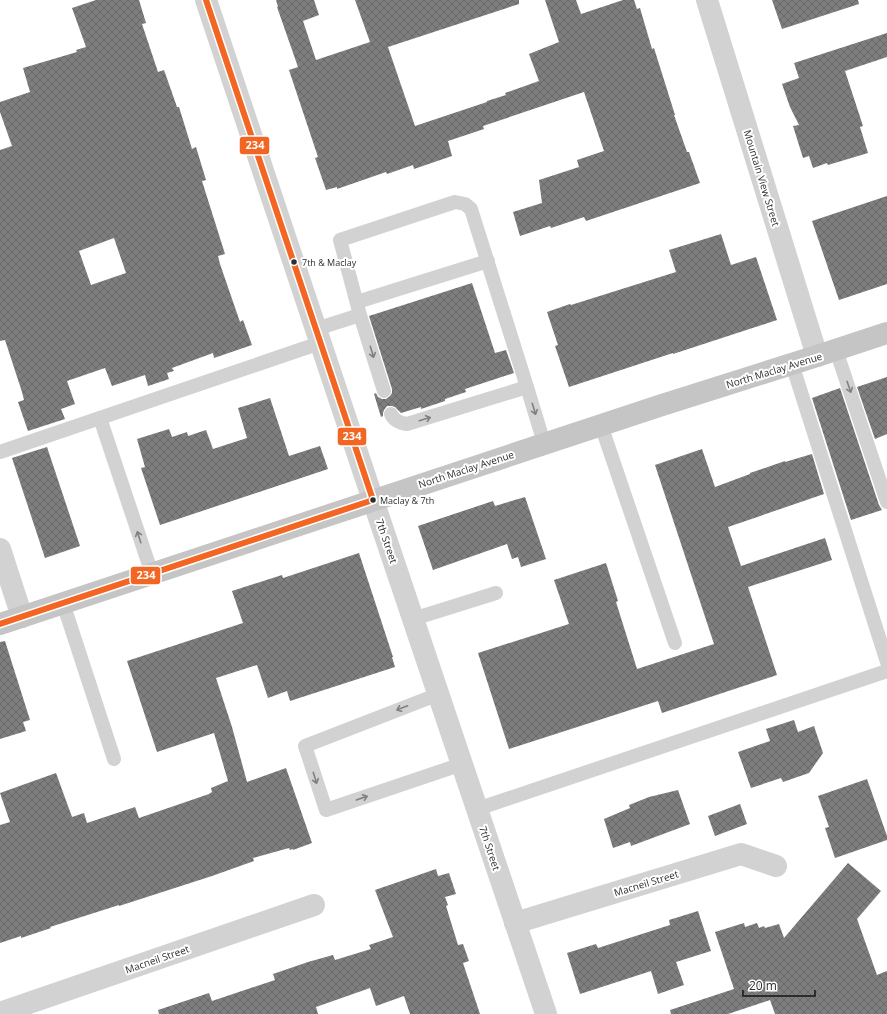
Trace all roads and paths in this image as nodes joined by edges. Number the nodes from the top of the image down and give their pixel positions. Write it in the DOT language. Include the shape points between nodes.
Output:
graph roads {
  1 [pos="206,0"];
  2 [pos="707,0"];
  3 [pos="488,261"];
  4 [pos="359,309"];
  5 [pos="887,333"];
  6 [pos="318,336"];
  7 [pos="827,353"];
  8 [pos="792,364"];
  9 [pos="527,387"];
  10 [pos="384,391"];
  11 [pos="391,414"];
  12 [pos="100,418"];
  13 [pos="602,424"];
  14 [pos="544,443"];
  15 [pos="0,452"];
  16 [pos="372,500"];
  17 [pos="887,502"];
  18 [pos="0,549"];
  19 [pos="152,574"];
  20 [pos="496,593"];
  21 [pos="63,604"];
  22 [pos="22,617"];
  23 [pos="413,619"];
  24 [pos="0,624"];
  25 [pos="675,642"];
  26 [pos="887,662"];
  27 [pos="887,670"];
  28 [pos="439,694"];
  29 [pos="114,759"];
  30 [pos="462,764"];
  31 [pos="477,809"];
  32 [pos="776,866"];
  33 [pos="314,905"];
  34 [pos="515,923"];
  35 [pos="0,1013"];
  36 [pos="546,1014"];
  1 -- 6 [label="street, 7th Street"];
  2 -- 7 [label="street, Mountain View Street"];
  3 -- 4 [label="lane"];
  3 -- 4 [label="lane" via="471,209 466,204 455,202 340,240"];
  3 -- 9 [label="lane"];
  4 -- 6 [label="lane"];
  4 -- 10 [label="lane, one-way"];
  5 -- 7 [label="main road, North Maclay Avenue"];
  6 -- 12 [label="lane"];
  6 -- 16 [label="street, 7th Street"];
  7 -- 8 [label="main road, North Maclay Avenue"];
  7 -- 17 [label="lane, one-way"];
  8 -- 13 [label="main road, North Maclay Avenue"];
  8 -- 26 [label="lane"];
  11 -- 9 [label="lane, one-way" via="399,422 407,424"];
  9 -- 14 [label="lane, one-way"];
  12 -- 15 [label="lane"];
  19 -- 12 [label="lane, one-way"];
  13 -- 14 [label="main road, North Maclay Avenue"];
  13 -- 25 [label="lane"];
  14 -- 16 [label="main road, North Maclay Avenue"];
  16 -- 19 [label="main road, North Maclay Avenue"];
  16 -- 23 [label="street, 7th Street"];
  18 -- 22 [label="street"];
  19 -- 21 [label="main road, North Maclay Avenue"];
  20 -- 23 [label="lane"];
  21 -- 22 [label="main road, North Maclay Avenue"];
  21 -- 29 [label="lane"];
  22 -- 24 [label="main road, North Maclay Avenue"];
  23 -- 28 [label="street, 7th Street"];
  27 -- 31 [label="lane"];
  28 -- 30 [label="street, 7th Street"];
  28 -- 30 [label="lane, one-way" via="305,746 326,810"];
  30 -- 31 [label="street, 7th Street"];
  31 -- 34 [label="street, 7th Street"];
  32 -- 34 [label="street, Macneil Street" via="741,854"];
  33 -- 35 [label="street, Macneil Street"];
  34 -- 36 [label="street, 7th Street"];
}
